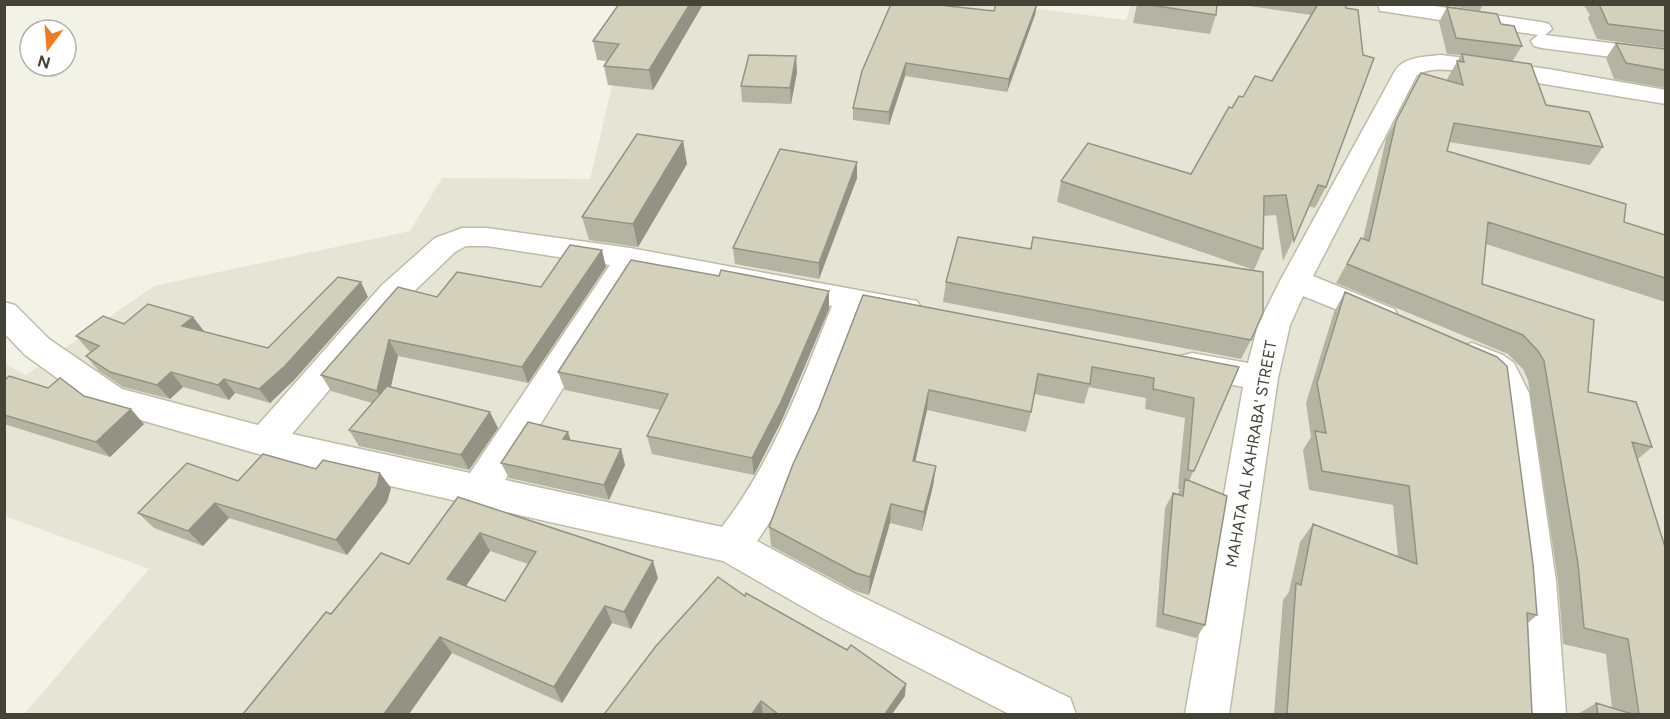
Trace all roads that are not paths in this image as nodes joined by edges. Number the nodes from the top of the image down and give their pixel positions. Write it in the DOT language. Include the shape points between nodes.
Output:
graph roads {
  1 [pos="1539,4"];
  2 [pos="1388,6"];
  3 [pos="1542,35"];
  4 [pos="1665,57"];
  5 [pos="1548,76"];
  6 [pos="1665,97"];
  7 [pos="630,258"];
  8 [pos="1295,281"];
  9 [pos="851,298"];
  10 [pos="4,313"];
  11 [pos="934,314"];
  12 [pos="1168,360"];
  13 [pos="1261,378"];
  14 [pos="264,442"];
  15 [pos="478,491"];
  16 [pos="731,546"];
  17 [pos="1054,714"];
  18 [pos="1207,714"];
  19 [pos="1544,714"];
  1 -- 3 [label="street"];
  2 -- 3 [label="street"];
  3 -- 4 [label="street"];
  3 -- 5 [label="street"];
  5 -- 6 [label="street"];
  5 -- 8 [label="street, MAHATA AL KAHRABA' STREET" via="1441,62 1420,64 1407,71"];
  7 -- 9 [label="street"];
  7 -- 14 [label="street" via="488,237 462,237 446,246 393,293"];
  7 -- 15 [label="street"];
  8 -- 13 [label="street, MAHATA AL KAHRABA' STREET" via="1274,325"];
  8 -- 19 [label="street" via="1495,365 1509,380 1536,581"];
  9 -- 11 [label="street"];
  9 -- 16 [label="street" via="785,459 747,526"];
  10 -- 14 [label="street" via="37,347 111,399"];
  12 -- 13 [label="street"];
  13 -- 18 [label="street, MAHATA AL KAHRABA' STREET"];
  14 -- 15 [label="street"];
  15 -- 16 [label="street"];
  16 -- 17 [label="street" via="839,606"];
}
